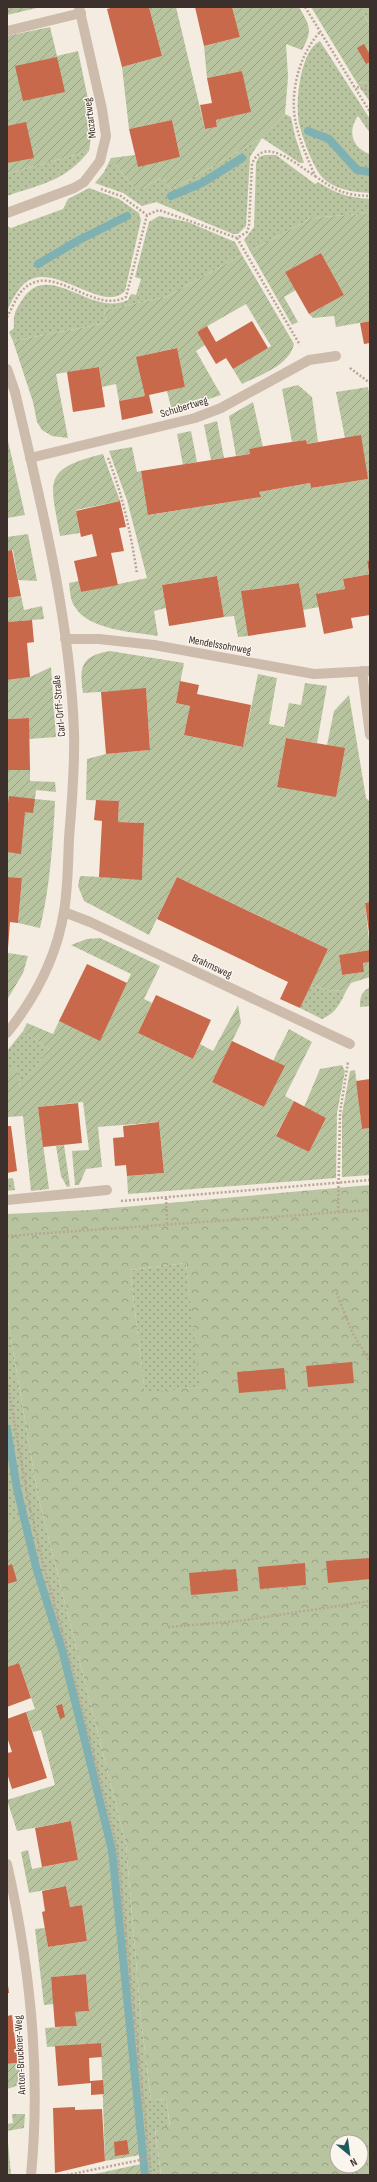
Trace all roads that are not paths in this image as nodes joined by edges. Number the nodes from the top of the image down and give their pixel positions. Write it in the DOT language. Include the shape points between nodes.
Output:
graph roads {
  1 [pos="80,10"];
  2 [pos="7,31"];
  3 [pos="7,213"];
  4 [pos="336,356"];
  5 [pos="7,369"];
  6 [pos="30,458"];
  7 [pos="65,639"];
  8 [pos="366,671"];
  9 [pos="370,734"];
  10 [pos="64,912"];
  11 [pos="7,1033"];
  12 [pos="350,1044"];
  13 [pos="107,1190"];
  14 [pos="7,1200"];
  15 [pos="7,1864"];
  16 [pos="30,2175"];
  1 -- 2 [label="street, Mozartweg"];
  1 -- 3 [label="street, Mozartweg" via="106,136 100,161 84,182 74,188"];
  4 -- 6 [label="street, Schubertweg" via="309,360 221,408 168,426"];
  5 -- 6 [label="street, Carl-Orff-Straße"];
  6 -- 7 [label="street, Carl-Orff-Straße"];
  7 -- 8 [label="street, Mendelssohnweg" via="154,645 314,674"];
  7 -- 10 [label="street, Carl-Orff-Straße" via="74,732"];
  8 -- 9 [label="street"];
  10 -- 11 [label="street, Carl-Orff-Straße" via="47,969 21,1016"];
  10 -- 12 [label="street, Brahmsweg"];
  13 -- 14 [label="street"];
  15 -- 16 [label="street, Anton-Bruckner-Weg" via="25,1964 31,2034 35,2128"];
}
